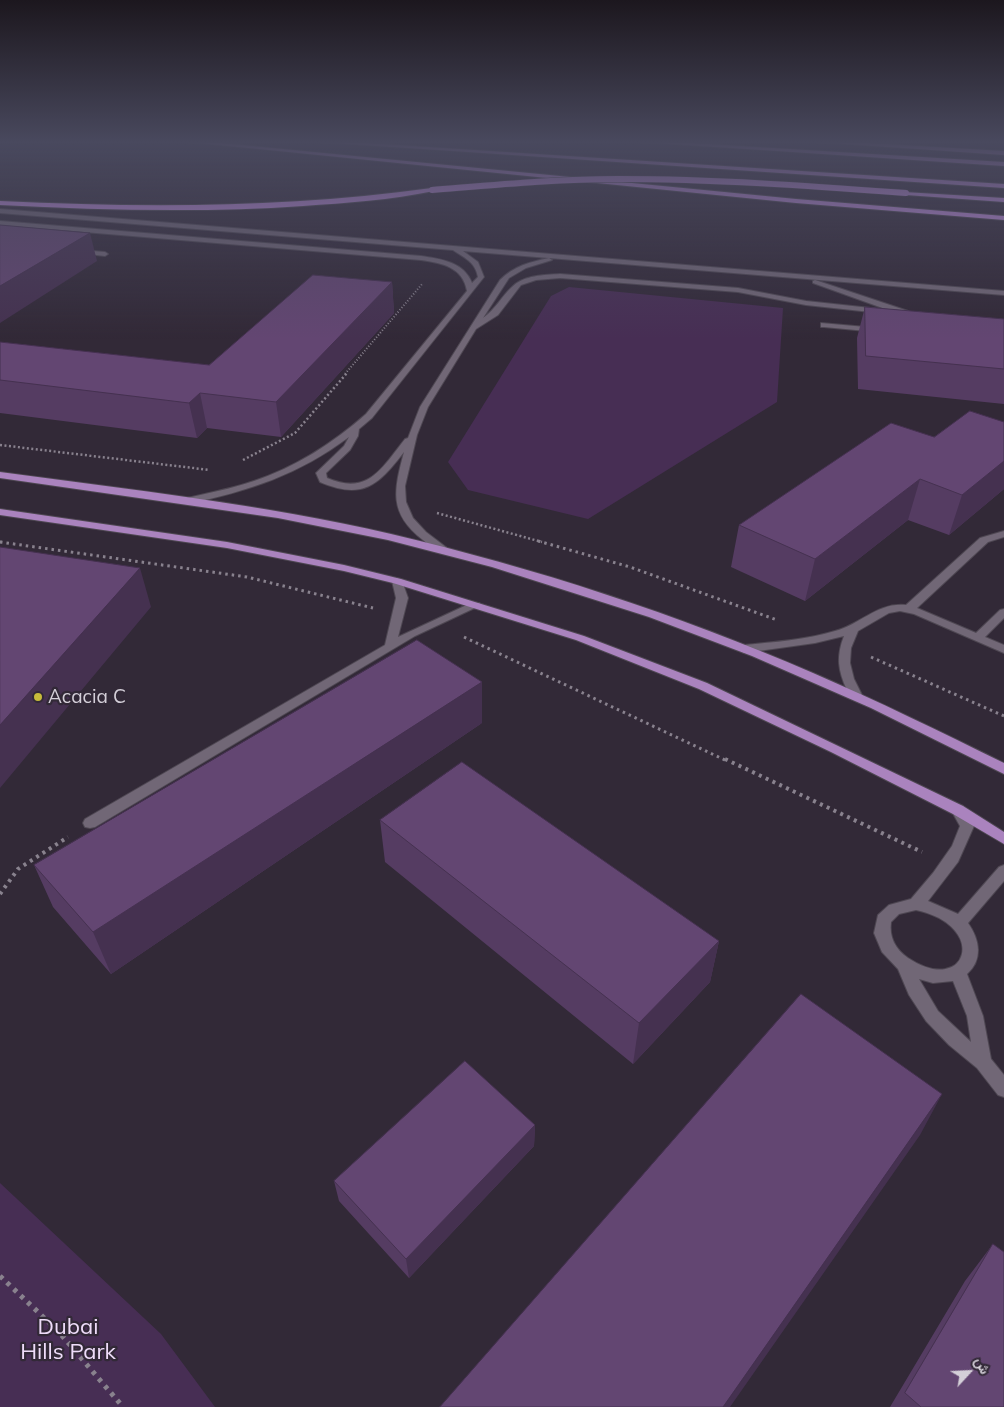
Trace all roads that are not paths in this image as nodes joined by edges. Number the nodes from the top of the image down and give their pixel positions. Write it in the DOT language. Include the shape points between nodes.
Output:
graph roads {
  1 [pos="130,208"];
  2 [pos="159,208"];
  3 [pos="877,208"];
  4 [pos="0,211"];
  5 [pos="1004,218"];
  6 [pos="0,223"];
  7 [pos="449,248"];
  8 [pos="76,252"];
  9 [pos="105,254"];
  10 [pos="568,257"];
  11 [pos="796,276"];
  12 [pos="470,291"];
  13 [pos="1004,293"];
  14 [pos="905,313"];
  15 [pos="915,314"];
  16 [pos="824,325"];
  17 [pos="474,327"];
  18 [pos="881,330"];
  19 [pos="355,428"];
  20 [pos="413,435"];
  21 [pos="0,475"];
  22 [pos="187,501"];
  23 [pos="0,512"];
  24 [pos="1004,534"];
  25 [pos="443,550"];
  26 [pos="397,581"];
  27 [pos="476,605"];
  28 [pos="909,609"];
  29 [pos="1004,612"];
  30 [pos="853,629"];
  31 [pos="978,638"];
  32 [pos="390,646"];
  33 [pos="744,649"];
  34 [pos="1004,649"];
  35 [pos="857,696"];
  36 [pos="1004,769"];
  37 [pos="958,810"];
  38 [pos="90,823"];
  39 [pos="1004,839"];
  40 [pos="1004,871"];
  41 [pos="916,904"];
  42 [pos="958,923"];
  43 [pos="905,965"];
  44 [pos="958,972"];
  45 [pos="983,1062"];
  46 [pos="1004,1089"];
  1 -- 2 [label="highway"];
  3 -- 5 [label="highway"];
  4 -- 7 [label="street"];
  6 -- 12 [label="street" via="443,261 463,271"];
  7 -- 10 [label="street"];
  7 -- 12 [label="street" via="470,258 481,269 481,276"];
  8 -- 9 [label="street"];
  10 -- 11 [label="street"];
  10 -- 17 [label="street" via="530,264 507,276"];
  11 -- 13 [label="street"];
  11 -- 14 [label="street"];
  12 -- 19 [label="street" via="369,416"];
  14 -- 15 [label="street"];
  14 -- 17 [label="street" via="806,304 738,290 560,276 535,278 519,284 495,313"];
  16 -- 18 [label="street"];
  17 -- 20 [label="street" via="424,407"];
  19 -- 20 [label="street" via="348,448 320,473 323,480 333,485 348,488 376,480"];
  19 -- 22 [label="street" via="301,464 270,479"];
  20 -- 25 [label="street" via="400,486 400,502 408,519"];
  21 -- 22 [label="main road"];
  22 -- 25 [label="main road" via="309,521"];
  23 -- 26 [label="main road" via="227,545"];
  24 -- 28 [label="street" via="984,540"];
  25 -- 33 [label="main road" via="598,596"];
  26 -- 27 [label="main road"];
  26 -- 32 [label="street" via="402,598"];
  27 -- 32 [label="street"];
  27 -- 37 [label="main road" via="580,638 703,686"];
  28 -- 30 [label="street" via="885,610"];
  28 -- 31 [label="street"];
  29 -- 31 [label="street"];
  30 -- 33 [label="street"];
  30 -- 35 [label="street" via="845,646 844,662"];
  31 -- 34 [label="street"];
  32 -- 38 [label="street"];
  33 -- 35 [label="main road"];
  35 -- 36 [label="main road"];
  37 -- 39 [label="main road"];
  37 -- 41 [label="street" via="967,826 964,840"];
  40 -- 42 [label="street"];
  41 -- 42 [label="street" via="932,907"];
  41 -- 43 [label="street" via="891,910 883,919 881,930 883,942"];
  42 -- 44 [label="street" via="971,946 971,956 967,966"];
  43 -- 44 [label="street" via="932,976"];
  43 -- 45 [label="street" via="915,990 932,1016 954,1040"];
  44 -- 45 [label="street" via="975,1016"];
  45 -- 46 [label="street"];
}
